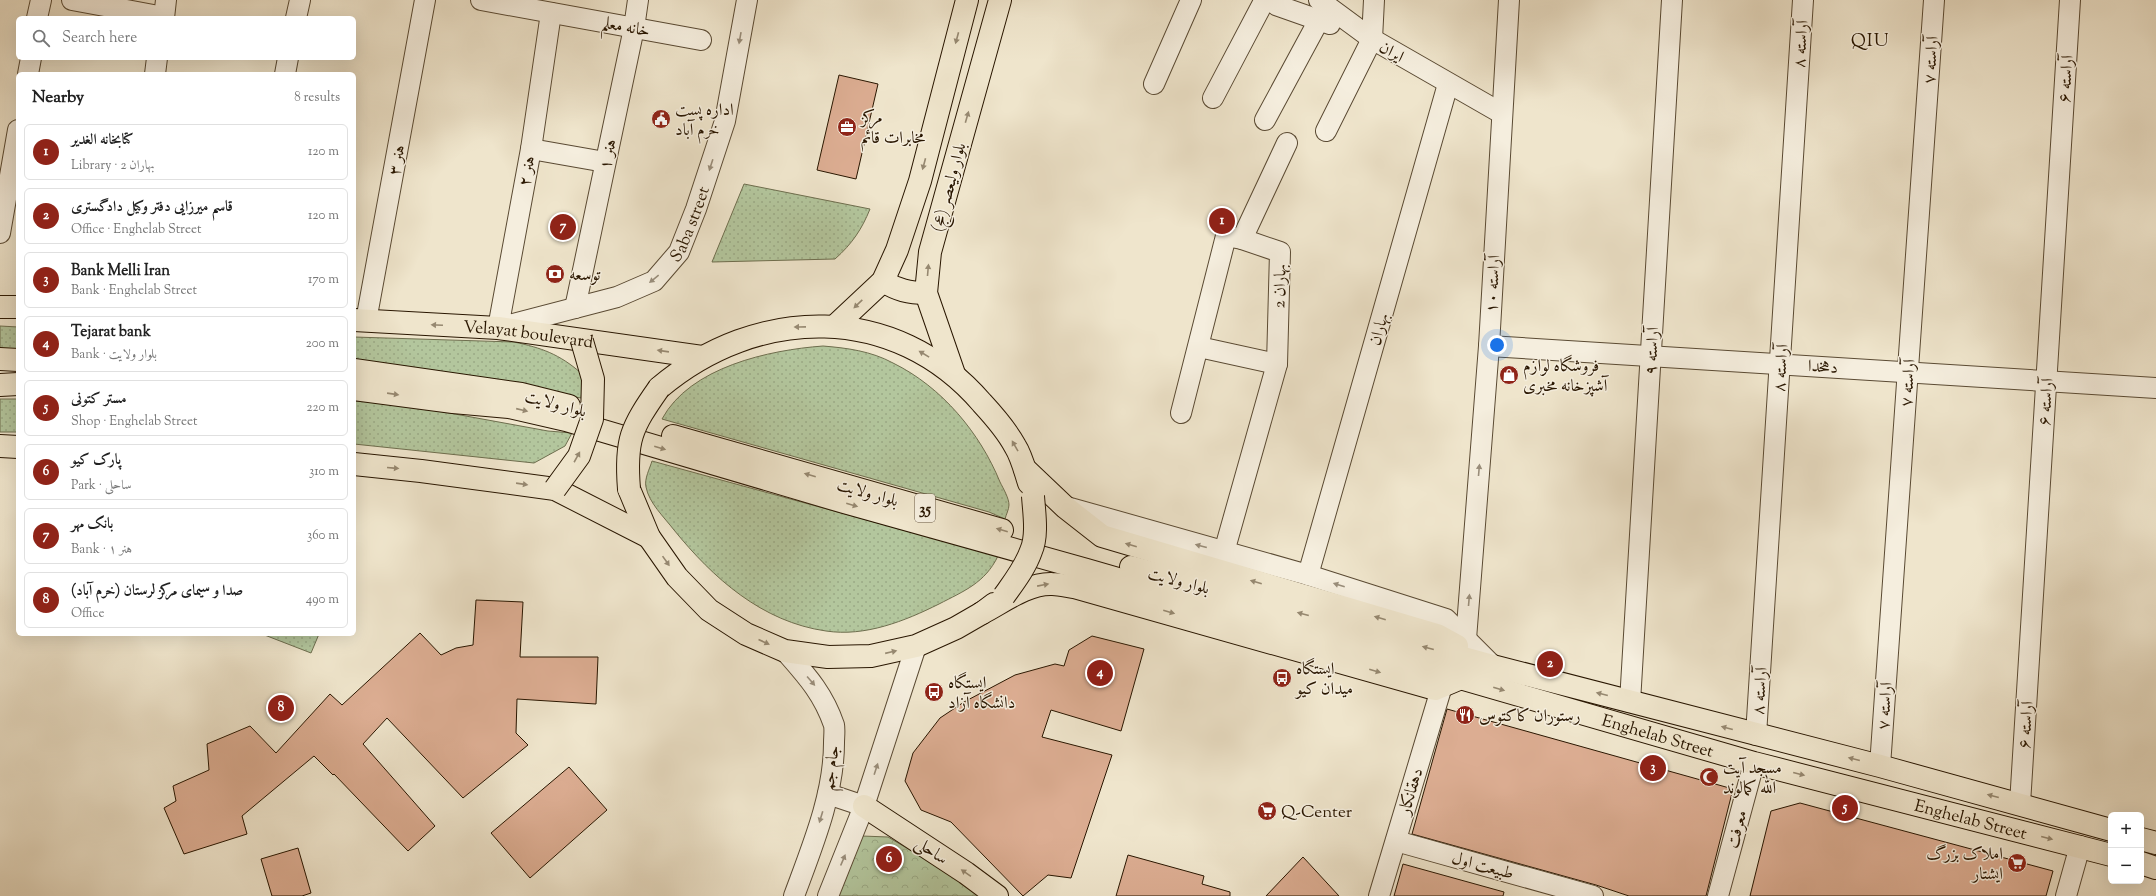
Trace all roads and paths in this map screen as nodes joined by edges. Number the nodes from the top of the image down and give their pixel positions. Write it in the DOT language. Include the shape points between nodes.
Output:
graph roads {
  1 [pos="41,0"];
  2 [pos="72,0"];
  3 [pos="300,0"];
  4 [pos="425,0"];
  5 [pos="480,0"];
  6 [pos="638,0"];
  7 [pos="747,0"];
  8 [pos="967,0"];
  9 [pos="1000,0"];
  10 [pos="1191,0"];
  11 [pos="1319,0"];
  12 [pos="1374,0"];
  13 [pos="1509,0"];
  14 [pos="1672,0"];
  15 [pos="1803,0"];
  16 [pos="1934,0"];
  17 [pos="2070,0"];
  18 [pos="501,2"];
  19 [pos="1271,2"];
  20 [pos="165,12"];
  21 [pos="551,13"];
  22 [pos="38,16"];
  23 [pos="296,16"];
  24 [pos="1319,20"];
  25 [pos="634,28"];
  26 [pos="1372,39"];
  27 [pos="701,40"];
  28 [pos="30,60"];
  29 [pos="157,60"];
  30 [pos="288,60"];
  31 [pos="28,72"];
  32 [pos="155,72"];
  33 [pos="285,72"];
  34 [pos="1154,84"];
  35 [pos="1448,84"];
  36 [pos="1213,98"];
  37 [pos="1501,113"];
  38 [pos="1265,120"];
  39 [pos="1326,131"];
  40 [pos="16,141"];
  41 [pos="1287,143"];
  42 [pos="530,149"];
  43 [pos="606,162"];
  44 [pos="0,233"];
  45 [pos="1242,239"];
  46 [pos="882,280"];
  47 [pos="926,293"];
  48 [pos="0,307"];
  49 [pos="16,308"];
  50 [pos="575,308"];
  51 [pos="360,320"];
  52 [pos="835,326"];
  53 [pos="498,328"];
  54 [pos="582,340"];
  55 [pos="1489,346"];
  56 [pos="1198,348"];
  57 [pos="1651,356"];
  58 [pos="702,357"];
  59 [pos="0,359"];
  60 [pos="16,360"];
  61 [pos="1277,364"];
  62 [pos="1780,364"];
  63 [pos="356,370"];
  64 [pos="1908,372"];
  65 [pos="954,374"];
  66 [pos="2046,381"];
  67 [pos="16,384"];
  68 [pos="0,385"];
  69 [pos="2156,388"];
  70 [pos="356,389"];
  71 [pos="1181,413"];
  72 [pos="0,446"];
  73 [pos="16,447"];
  74 [pos="356,464"];
  75 [pos="1025,469"];
  76 [pos="555,489"];
  77 [pos="1065,507"];
  78 [pos="649,537"];
  79 [pos="1224,552"];
  80 [pos="1308,575"];
  81 [pos="982,614"];
  82 [pos="1466,639"];
  83 [pos="916,646"];
  84 [pos="785,651"];
  85 [pos="1493,666"];
  86 [pos="1452,682"];
  87 [pos="1630,702"];
  88 [pos="1756,735"];
  89 [pos="1754,763"];
  90 [pos="1880,766"];
  91 [pos="828,794"];
  92 [pos="2020,804"];
  93 [pos="864,806"];
  94 [pos="2108,829"];
  95 [pos="2144,840"];
  96 [pos="1396,841"];
  97 [pos="2156,843"];
  98 [pos="2080,846"];
  99 [pos="2108,854"];
  100 [pos="2144,865"];
  101 [pos="2156,868"];
  102 [pos="1552,890"];
  103 [pos="794,896"];
  104 [pos="828,896"];
  105 [pos="998,896"];
  106 [pos="1379,896"];
  107 [pos="1593,896"];
  108 [pos="1718,896"];
  109 [pos="2066,896"];
  1 -- 22 [label="street"];
  2 -- 20 [label="street"];
  3 -- 23 [label="street"];
  4 -- 51 [label="street, هنر ۳"];
  5 -- 18 [label="street, خانه معلم"];
  6 -- 25 [label="street, هنر ۱"];
  7 -- 50 [label="street, Saba street, one-way" via="725,121 696,209 678,252 654,281 617,297"];
  8 -- 46 [label="main road, بلوار ولیعصر (عج), one-way" via="920,180 897,250"];
  47 -- 9 [label="main road, بلوار ولیعصر (عج), one-way" via="930,252"];
  10 -- 34 [label="street"];
  11 -- 26 [label="street"];
  12 -- 26 [label="street"];
  13 -- 37 [label="street, آراسته ۱۰"];
  14 -- 57 [label="street, آراسته ۹"];
  15 -- 62 [label="street, آراسته ۸"];
  16 -- 64 [label="street, آراسته ۷"];
  17 -- 66 [label="street, آراسته ۶"];
  18 -- 21 [label="street, خانه معلم"];
  19 -- 24 [label="street, ایران"];
  19 -- 36 [label="street"];
  21 -- 25 [label="street, خانه معلم"];
  21 -- 42 [label="street, هنر ۲"];
  24 -- 26 [label="street, ایران"];
  24 -- 38 [label="street"];
  25 -- 27 [label="street, خانه معلم"];
  25 -- 43 [label="street, هنر ۱"];
  26 -- 35 [label="street, ایران"];
  26 -- 39 [label="street"];
  28 -- 31 [label="street"];
  29 -- 32 [label="street"];
  30 -- 33 [label="street"];
  35 -- 37 [label="street, ایران"];
  35 -- 80 [label="street, بهاران"];
  37 -- 55 [label="street, آراسته ۱۰"];
  40 -- 44 [label="street"];
  41 -- 45 [label="street"];
  42 -- 43 [label="street"];
  42 -- 53 [label="street, هنر ۲"];
  43 -- 50 [label="street, هنر ۱"];
  45 -- 56 [label="street, بهاران 2" via="1226,236"];
  45 -- 61 [label="street, بهاران 2" via="1280,252"];
  46 -- 47 [label="main road" via="896,289"];
  46 -- 52 [label="main road, بلوار ولیعصر (عج), one-way"];
  47 -- 65 [label="main road, بلوار ولیعصر (عج)"];
  48 -- 49 [label="main road"];
  50 -- 53 [label="street, Saba street"];
  53 -- 51 [label="main road, Velayat boulevard, one-way"];
  52 -- 58 [label="main road, one-way" via="791,327 747,338"];
  65 -- 52 [label="main road, one-way" via="898,341 878,333"];
  53 -- 54 [label="main road, Velayat boulevard"];
  58 -- 54 [label="main road, Velayat boulevard, one-way"];
  76 -- 54 [label="main road, one-way, bridge" via="579,456 592,419 593,379"];
  55 -- 57 [label="street, دهخدا"];
  82 -- 55 [label="street, آراسته ۱۰, one-way"];
  56 -- 61 [label="street"];
  56 -- 71 [label="street, بهاران 2"];
  57 -- 62 [label="street, دهخدا"];
  57 -- 87 [label="street, آراسته ۹"];
  58 -- 78 [label="main road, bridge" via="680,370 659,388 631,434 627,463 629,489"];
  59 -- 60 [label="main road"];
  61 -- 79 [label="street, بهاران 2"];
  62 -- 64 [label="street, دهخدا"];
  62 -- 88 [label="street, آراسته ۸"];
  85 -- 63 [label="main road, بلوار ولایت / 35, one-way" via="1094,557 557,403 521,394"];
  64 -- 66 [label="street, دهخدا"];
  64 -- 90 [label="street, آراسته ۷"];
  75 -- 65 [label="main road, one-way" via="1016,447 1001,426"];
  66 -- 69 [label="street, دهخدا"];
  66 -- 92 [label="street, آراسته ۶"];
  67 -- 68 [label="main road"];
  70 -- 86 [label="main road, بلوار ولایت / 35, one-way" via="509,407 566,420 1087,570"];
  72 -- 73 [label="main road"];
  74 -- 76 [label="main road, one-way" via="421,470"];
  75 -- 77 [label="main road"];
  75 -- 81 [label="main road, bridge" via="1033,496 1032,550 1020,574 1004,596"];
  76 -- 78 [label="main road"];
  79 -- 77 [label="street, one-way"];
  85 -- 77 [label="main road, one-way" via="1437,635 1102,536"];
  78 -- 84 [label="main road, one-way" via="677,577 709,610 746,634"];
  79 -- 80 [label="street"];
  82 -- 80 [label="street, one-way" via="1446,619"];
  81 -- 83 [label="main road"];
  81 -- 86 [label="main road, one-way" via="1037,586 1051,584 1074,587 1435,689"];
  82 -- 85 [label="street"];
  84 -- 83 [label="main road, one-way" via="828,657 871,656"];
  93 -- 83 [label="street, one-way"];
  84 -- 91 [label="street, جام جم, one-way" via="818,689 834,726 834,764"];
  87 -- 85 [label="main road, Enghelab Street / 35, one-way"];
  86 -- 89 [label="main road, Enghelab Street / 35, one-way"];
  86 -- 96 [label="street, دهقانکار"];
  88 -- 87 [label="main road, Enghelab Street / 35, one-way"];
  90 -- 88 [label="main road, Enghelab Street / 35, one-way"];
  89 -- 98 [label="main road, Enghelab Street / 35, one-way"];
  89 -- 108 [label="street, معرفت"];
  92 -- 90 [label="main road, Enghelab Street / 35, one-way"];
  91 -- 93 [label="street"];
  91 -- 103 [label="street, جام جم, one-way"];
  92 -- 94 [label="main road, Enghelab Street / 35"];
  104 -- 93 [label="street, one-way"];
  105 -- 93 [label="main road, ساحلی, one-way"];
  95 -- 97 [label="main road"];
  96 -- 102 [label="street, طبیعت اول"];
  96 -- 106 [label="street, دهقانکار"];
  98 -- 99 [label="main road, Enghelab Street / 35"];
  98 -- 109 [label="street"];
  100 -- 101 [label="main road"];
  102 -- 107 [label="street, طبیعت اول"];
}
